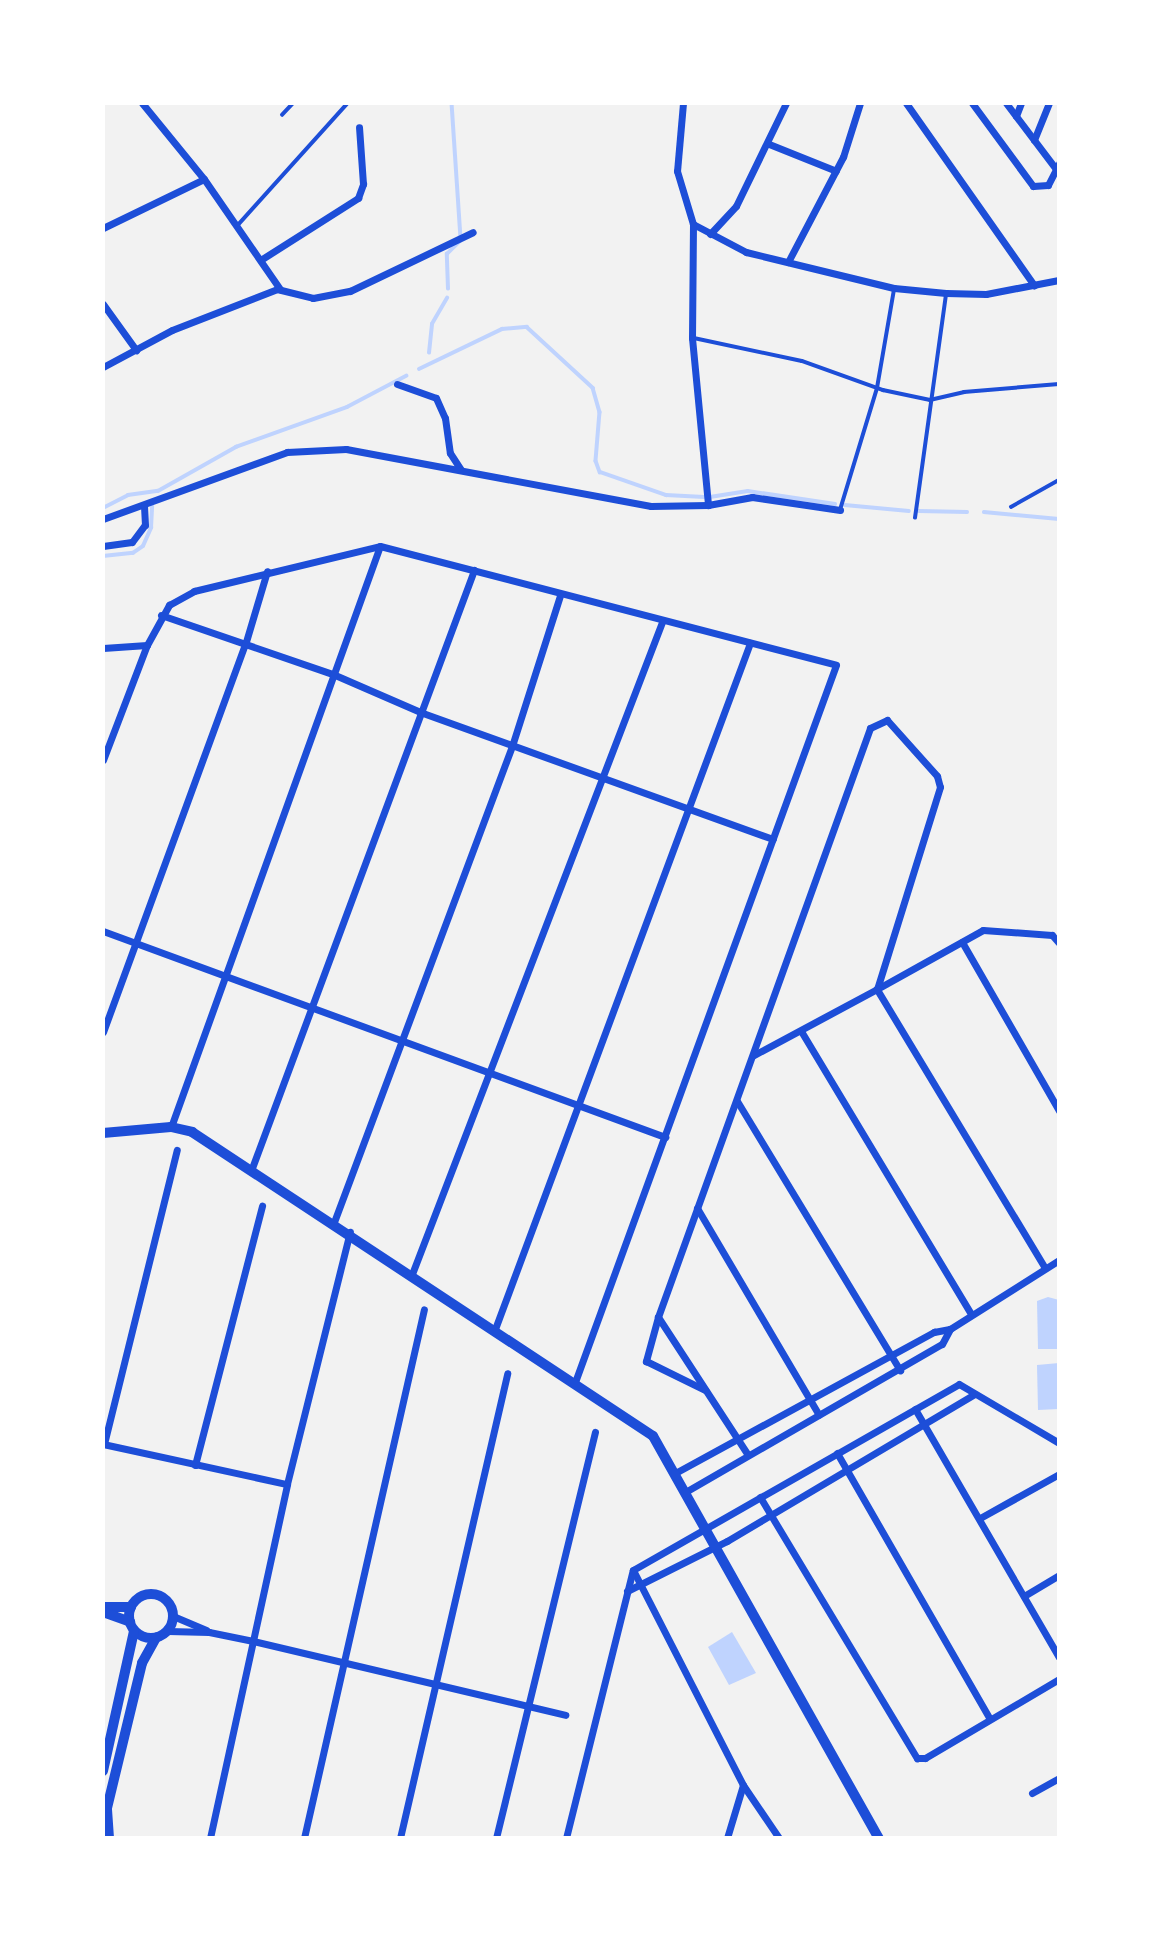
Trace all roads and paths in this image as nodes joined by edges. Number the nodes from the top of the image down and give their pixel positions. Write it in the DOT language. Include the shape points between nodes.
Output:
graph roads {
  1 [pos="142,103"];
  2 [pos="293,103"];
  3 [pos="348,103"];
  4 [pos="683,103"];
  5 [pos="786,103"];
  6 [pos="860,103"];
  7 [pos="906,103"];
  8 [pos="972,103"];
  9 [pos="1006,103"];
  10 [pos="1021,103"];
  11 [pos="1049,103"];
  12 [pos="282,115"];
  13 [pos="1016,116"];
  14 [pos="359,127"];
  15 [pos="1034,140"];
  16 [pos="769,144"];
  17 [pos="1057,166"];
  18 [pos="836,171"];
  19 [pos="204,179"];
  20 [pos="693,224"];
  21 [pos="238,225"];
  22 [pos="103,228"];
  23 [pos="473,232"];
  24 [pos="710,234"];
  25 [pos="262,259"];
  26 [pos="788,262"];
  27 [pos="1059,279"];
  28 [pos="1034,285"];
  29 [pos="894,288"];
  30 [pos="279,289"];
  31 [pos="946,293"];
  32 [pos="103,304"];
  33 [pos="692,338"];
  34 [pos="136,350"];
  35 [pos="103,367"];
  36 [pos="397,384"];
  37 [pos="1059,384"];
  38 [pos="877,388"];
  39 [pos="930,400"];
  40 [pos="461,470"];
  41 [pos="1059,480"];
  42 [pos="708,505"];
  43 [pos="144,506"];
  44 [pos="1011,507"];
  45 [pos="840,510"];
  46 [pos="915,518"];
  47 [pos="103,519"];
  48 [pos="103,546"];
  49 [pos="380,547"];
  50 [pos="474,570"];
  51 [pos="267,571"];
  52 [pos="561,596"];
  53 [pos="161,615"];
  54 [pos="662,622"];
  55 [pos="750,643"];
  56 [pos="147,645"];
  57 [pos="245,645"];
  58 [pos="103,648"];
  59 [pos="335,675"];
  60 [pos="420,712"];
  61 [pos="512,746"];
  62 [pos="103,760"];
  63 [pos="602,779"];
  64 [pos="688,810"];
  65 [pos="773,839"];
  66 [pos="103,931"];
  67 [pos="962,942"];
  68 [pos="1059,943"];
  69 [pos="136,944"];
  70 [pos="228,978"];
  71 [pos="877,989"];
  72 [pos="312,1009"];
  73 [pos="801,1031"];
  74 [pos="103,1032"];
  75 [pos="403,1042"];
  76 [pos="754,1055"];
  77 [pos="489,1073"];
  78 [pos="737,1101"];
  79 [pos="578,1106"];
  80 [pos="1059,1111"];
  81 [pos="171,1127"];
  82 [pos="103,1133"];
  83 [pos="665,1137"];
  84 [pos="177,1150"];
  85 [pos="252,1168"];
  86 [pos="262,1206"];
  87 [pos="697,1209"];
  88 [pos="334,1222"];
  89 [pos="349,1232"];
  90 [pos="1059,1259"];
  91 [pos="1045,1268"];
  92 [pos="412,1273"];
  93 [pos="424,1309"];
  94 [pos="971,1314"];
  95 [pos="658,1317"];
  96 [pos="495,1329"];
  97 [pos="950,1329"];
  98 [pos="892,1357"];
  99 [pos="900,1370"];
  100 [pos="508,1373"];
  101 [pos="575,1382"];
  102 [pos="706,1390"];
  103 [pos="975,1394"];
  104 [pos="811,1401"];
  105 [pos="915,1409"];
  106 [pos="819,1415"];
  107 [pos="925,1425"];
  108 [pos="595,1432"];
  109 [pos="737,1439"];
  110 [pos="1059,1443"];
  111 [pos="104,1444"];
  112 [pos="837,1453"];
  113 [pos="748,1455"];
  114 [pos="195,1465"];
  115 [pos="847,1469"];
  116 [pos="677,1472"];
  117 [pos="1059,1474"];
  118 [pos="287,1483"];
  119 [pos="687,1490"];
  120 [pos="760,1497"];
  121 [pos="770,1514"];
  122 [pos="980,1518"];
  123 [pos="708,1527"];
  124 [pos="718,1546"];
  125 [pos="633,1570"];
  126 [pos="1059,1575"];
  127 [pos="642,1586"];
  128 [pos="627,1591"];
  129 [pos="1024,1596"];
  130 [pos="103,1606"];
  131 [pos="131,1607"];
  132 [pos="103,1612"];
  133 [pos="173,1616"];
  134 [pos="132,1626"];
  135 [pos="168,1630"];
  136 [pos="209,1632"];
  137 [pos="156,1638"];
  138 [pos="253,1641"];
  139 [pos="1059,1657"];
  140 [pos="345,1661"];
  141 [pos="1059,1679"];
  142 [pos="437,1681"];
  143 [pos="526,1703"];
  144 [pos="565,1715"];
  145 [pos="989,1717"];
  146 [pos="103,1771"];
  147 [pos="1059,1778"];
  148 [pos="743,1785"];
  149 [pos="1032,1793"];
  150 [pos="109,1838"];
  151 [pos="210,1838"];
  152 [pos="304,1838"];
  153 [pos="400,1838"];
  154 [pos="496,1838"];
  155 [pos="566,1838"];
  156 [pos="727,1838"];
  157 [pos="779,1838"];
  158 [pos="879,1838"];
  1 -- 19 [label="street"];
  2 -- 12 [label="lane"];
  3 -- 21 [label="lane"];
  4 -- 20 [label="street" via="677,171"];
  5 -- 16 [label="street"];
  6 -- 18 [label="street"];
  7 -- 28 [label="street"];
  8 -- 17 [label="street" via="1033,186 1048,185"];
  9 -- 13 [label="street"];
  10 -- 13 [label="street"];
  11 -- 15 [label="street"];
  13 -- 15 [label="street"];
  14 -- 25 [label="street" via="363,184 358,198"];
  15 -- 17 [label="street"];
  16 -- 18 [label="street"];
  16 -- 24 [label="street" via="736,206"];
  18 -- 26 [label="street"];
  19 -- 21 [label="street"];
  19 -- 22 [label="street"];
  20 -- 24 [label="street"];
  20 -- 33 [label="street"];
  21 -- 25 [label="street"];
  23 -- 30 [label="street" via="337,296 300,298"];
  24 -- 26 [label="street" via="746,252"];
  25 -- 30 [label="street"];
  26 -- 29 [label="street"];
  27 -- 28 [label="street"];
  28 -- 31 [label="street" via="986,294"];
  29 -- 31 [label="street"];
  29 -- 38 [label="lane"];
  30 -- 34 [label="street" via="172,330"];
  31 -- 39 [label="lane"];
  32 -- 34 [label="street"];
  33 -- 38 [label="lane" via="802,361"];
  33 -- 42 [label="street"];
  34 -- 35 [label="street"];
  36 -- 40 [label="street" via="436,398 445,418 450,453"];
  37 -- 39 [label="lane"];
  38 -- 39 [label="lane"];
  38 -- 45 [label="lane"];
  39 -- 46 [label="lane"];
  40 -- 42 [label="street" via="651,506"];
  40 -- 43 [label="street" via="368,451 287,453"];
  41 -- 44 [label="lane"];
  42 -- 45 [label="street" via="752,497"];
  43 -- 47 [label="street"];
  43 -- 48 [label="street" via="145,525 132,542"];
  49 -- 50 [label="street"];
  49 -- 51 [label="street"];
  49 -- 59 [label="street"];
  50 -- 52 [label="street"];
  50 -- 60 [label="street"];
  51 -- 53 [label="street" via="180,597"];
  51 -- 57 [label="street"];
  52 -- 54 [label="street"];
  52 -- 61 [label="street"];
  53 -- 56 [label="street"];
  53 -- 57 [label="street"];
  54 -- 55 [label="street"];
  54 -- 63 [label="street"];
  55 -- 64 [label="street"];
  55 -- 65 [label="street" via="836,665"];
  56 -- 58 [label="street"];
  56 -- 62 [label="street"];
  57 -- 59 [label="street"];
  57 -- 69 [label="street"];
  59 -- 60 [label="street"];
  59 -- 70 [label="street"];
  60 -- 61 [label="street"];
  60 -- 72 [label="street"];
  61 -- 63 [label="street"];
  61 -- 75 [label="street"];
  63 -- 64 [label="street"];
  63 -- 77 [label="street"];
  64 -- 65 [label="street"];
  64 -- 79 [label="street"];
  65 -- 83 [label="street"];
  66 -- 69 [label="street"];
  67 -- 68 [label="street" via="983,930 1052,935"];
  67 -- 71 [label="street"];
  67 -- 80 [label="street"];
  69 -- 70 [label="street"];
  69 -- 74 [label="street"];
  70 -- 72 [label="street"];
  70 -- 81 [label="street"];
  71 -- 73 [label="street"];
  71 -- 76 [label="street" via="940,787 937,776 895,726 882,720 870,728"];
  71 -- 91 [label="street"];
  72 -- 75 [label="street"];
  72 -- 85 [label="street"];
  73 -- 76 [label="street"];
  73 -- 94 [label="street"];
  75 -- 77 [label="street"];
  75 -- 88 [label="street"];
  76 -- 78 [label="street"];
  77 -- 79 [label="street"];
  77 -- 92 [label="street"];
  78 -- 87 [label="street"];
  78 -- 98 [label="street"];
  79 -- 83 [label="street"];
  79 -- 96 [label="street"];
  81 -- 82 [label="street"];
  81 -- 85 [label="street" via="192,1132"];
  83 -- 101 [label="street"];
  84 -- 111 [label="street"];
  85 -- 88 [label="street"];
  86 -- 114 [label="street"];
  87 -- 95 [label="street"];
  87 -- 104 [label="street"];
  88 -- 89 [label="street"];
  89 -- 92 [label="street"];
  89 -- 118 [label="street"];
  90 -- 91 [label="street"];
  91 -- 94 [label="street"];
  92 -- 96 [label="street"];
  93 -- 140 [label="street"];
  94 -- 97 [label="street"];
  95 -- 102 [label="street"];
  95 -- 102 [label="street" via="646,1361"];
  96 -- 101 [label="street"];
  97 -- 98 [label="street" via="934,1332"];
  97 -- 99 [label="street" via="942,1344"];
  98 -- 99 [label="street"];
  98 -- 104 [label="street"];
  99 -- 106 [label="street"];
  100 -- 142 [label="street"];
  101 -- 116 [label="street" via="653,1436"];
  102 -- 109 [label="street"];
  103 -- 105 [label="street" via="959,1384"];
  103 -- 107 [label="street"];
  103 -- 110 [label="street"];
  104 -- 106 [label="street"];
  104 -- 109 [label="street"];
  105 -- 107 [label="street"];
  105 -- 112 [label="street"];
  106 -- 113 [label="street"];
  107 -- 115 [label="street"];
  107 -- 122 [label="street"];
  108 -- 143 [label="street"];
  109 -- 113 [label="street"];
  109 -- 116 [label="street"];
  111 -- 114 [label="street"];
  112 -- 115 [label="street"];
  112 -- 120 [label="street"];
  113 -- 119 [label="street"];
  114 -- 118 [label="street"];
  115 -- 121 [label="street"];
  115 -- 145 [label="street"];
  116 -- 119 [label="street"];
  117 -- 122 [label="street"];
  118 -- 138 [label="street"];
  119 -- 123 [label="street"];
  120 -- 121 [label="street"];
  120 -- 123 [label="street"];
  121 -- 124 [label="street"];
  121 -- 145 [label="street" via="917,1758 925,1758"];
  122 -- 129 [label="street"];
  123 -- 124 [label="street"];
  123 -- 125 [label="street"];
  124 -- 127 [label="street"];
  124 -- 158 [label="street"];
  125 -- 127 [label="street"];
  125 -- 128 [label="street"];
  126 -- 129 [label="street"];
  127 -- 128 [label="street"];
  127 -- 148 [label="street"];
  128 -- 155 [label="street"];
  129 -- 139 [label="street"];
  130 -- 131 [label="street"];
  131 -- 133 [label="street" via="138,1597 154,1594 167,1601"];
  131 -- 134 [label="street"];
  132 -- 134 [label="street"];
  133 -- 135 [label="street"];
  133 -- 136 [label="street"];
  134 -- 137 [label="street"];
  134 -- 146 [label="street"];
  135 -- 136 [label="street"];
  135 -- 137 [label="street"];
  136 -- 138 [label="street"];
  137 -- 150 [label="street" via="142,1663 107,1808"];
  138 -- 140 [label="street"];
  138 -- 151 [label="street"];
  140 -- 142 [label="street"];
  140 -- 152 [label="street"];
  141 -- 145 [label="street"];
  142 -- 143 [label="street"];
  142 -- 153 [label="street"];
  143 -- 144 [label="street"];
  143 -- 154 [label="street"];
  147 -- 149 [label="street"];
  148 -- 156 [label="street"];
  148 -- 157 [label="street"];
}
